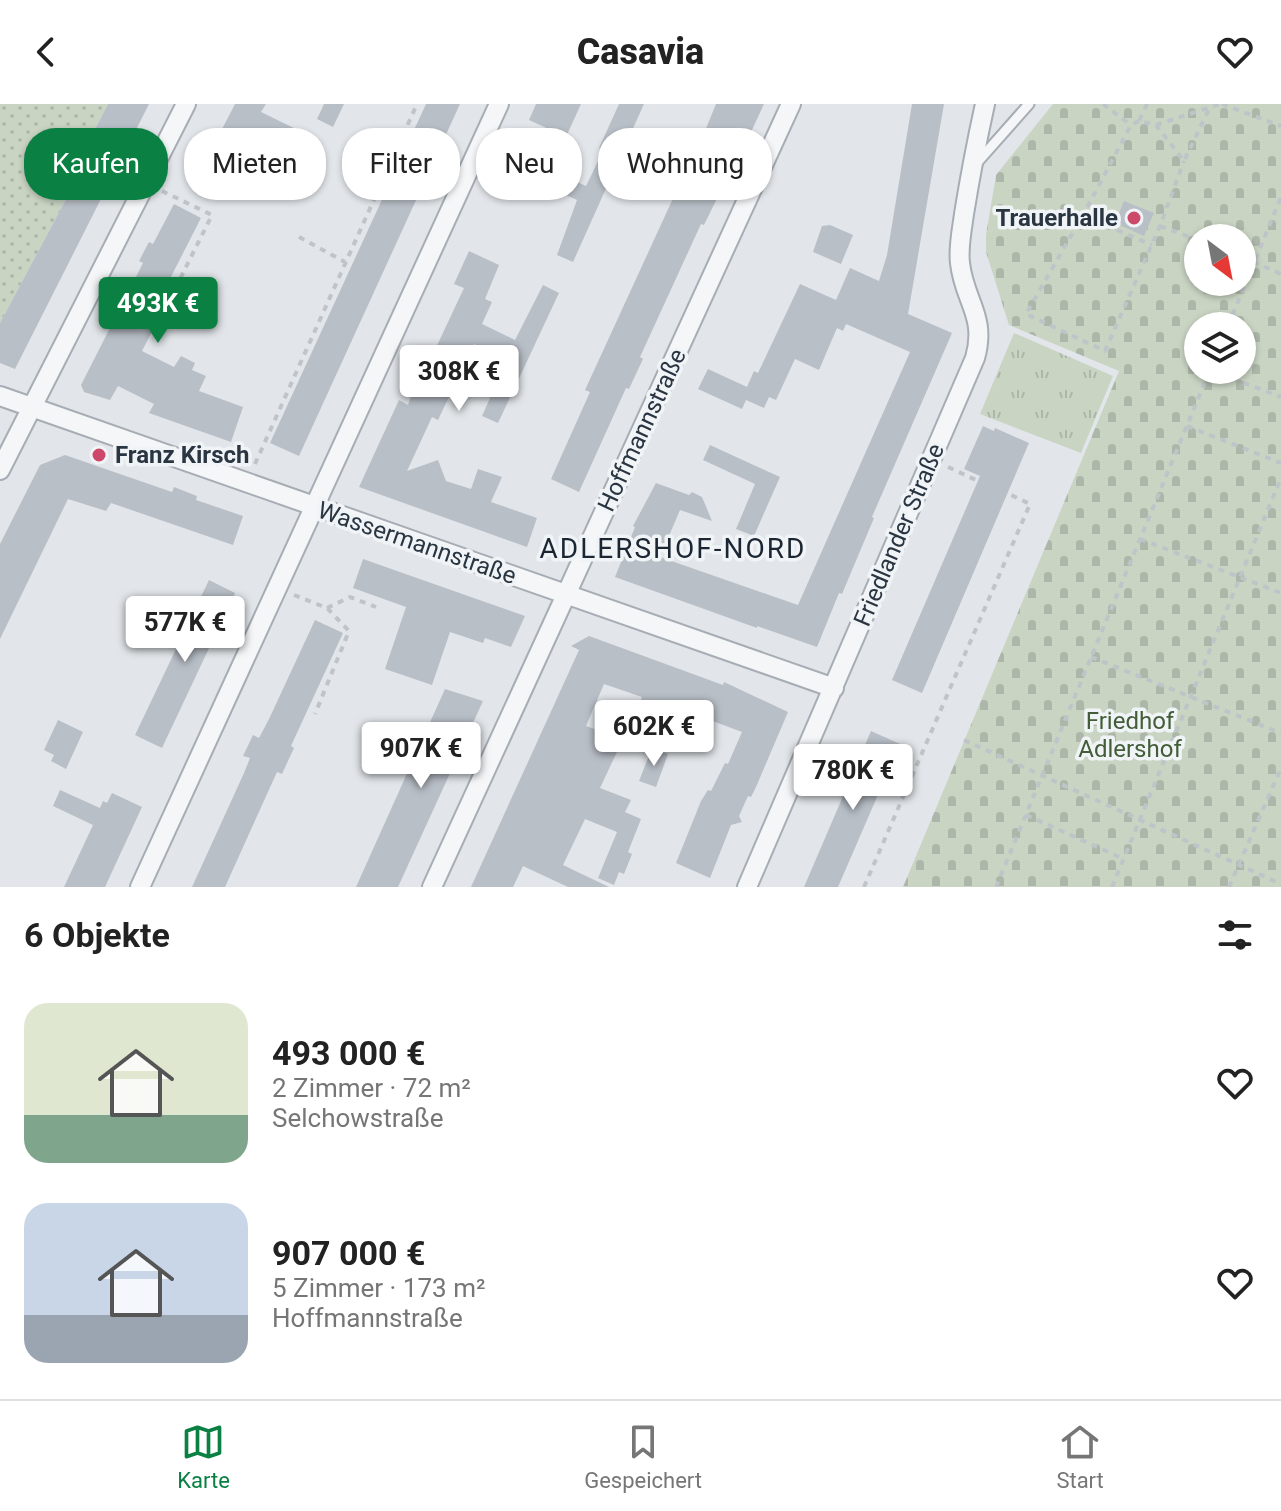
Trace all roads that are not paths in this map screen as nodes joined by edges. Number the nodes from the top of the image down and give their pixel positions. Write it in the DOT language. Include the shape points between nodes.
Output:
graph roads {
  1 [pos="186,104"];
  2 [pos="499,104"];
  3 [pos="791,104"];
  4 [pos="985,104"];
  5 [pos="1029,104"];
  6 [pos="971,171"];
  7 [pos="0,396"];
  8 [pos="31,408"];
  9 [pos="0,470"];
  10 [pos="314,507"];
  11 [pos="566,595"];
  12 [pos="834,688"];
  13 [pos="140,887"];
  14 [pos="432,887"];
  15 [pos="747,887"];
  1 -- 8 [label="street"];
  2 -- 10 [label="street"];
  3 -- 11 [label="street, Hoffmannstraße"];
  4 -- 6 [label="street, Friedlander Straße"];
  5 -- 6 [label="lane"];
  6 -- 12 [label="street, Friedlander Straße" via="960,261 979,323 978,350"];
  7 -- 8 [label="street, Wassermannstraße"];
  8 -- 9 [label="street"];
  8 -- 10 [label="street, Wassermannstraße"];
  10 -- 11 [label="street, Wassermannstraße"];
  10 -- 13 [label="street"];
  11 -- 12 [label="street, Wassermannstraße"];
  11 -- 14 [label="street, Hoffmannstraße"];
  12 -- 15 [label="street, Friedlander Straße"];
}
